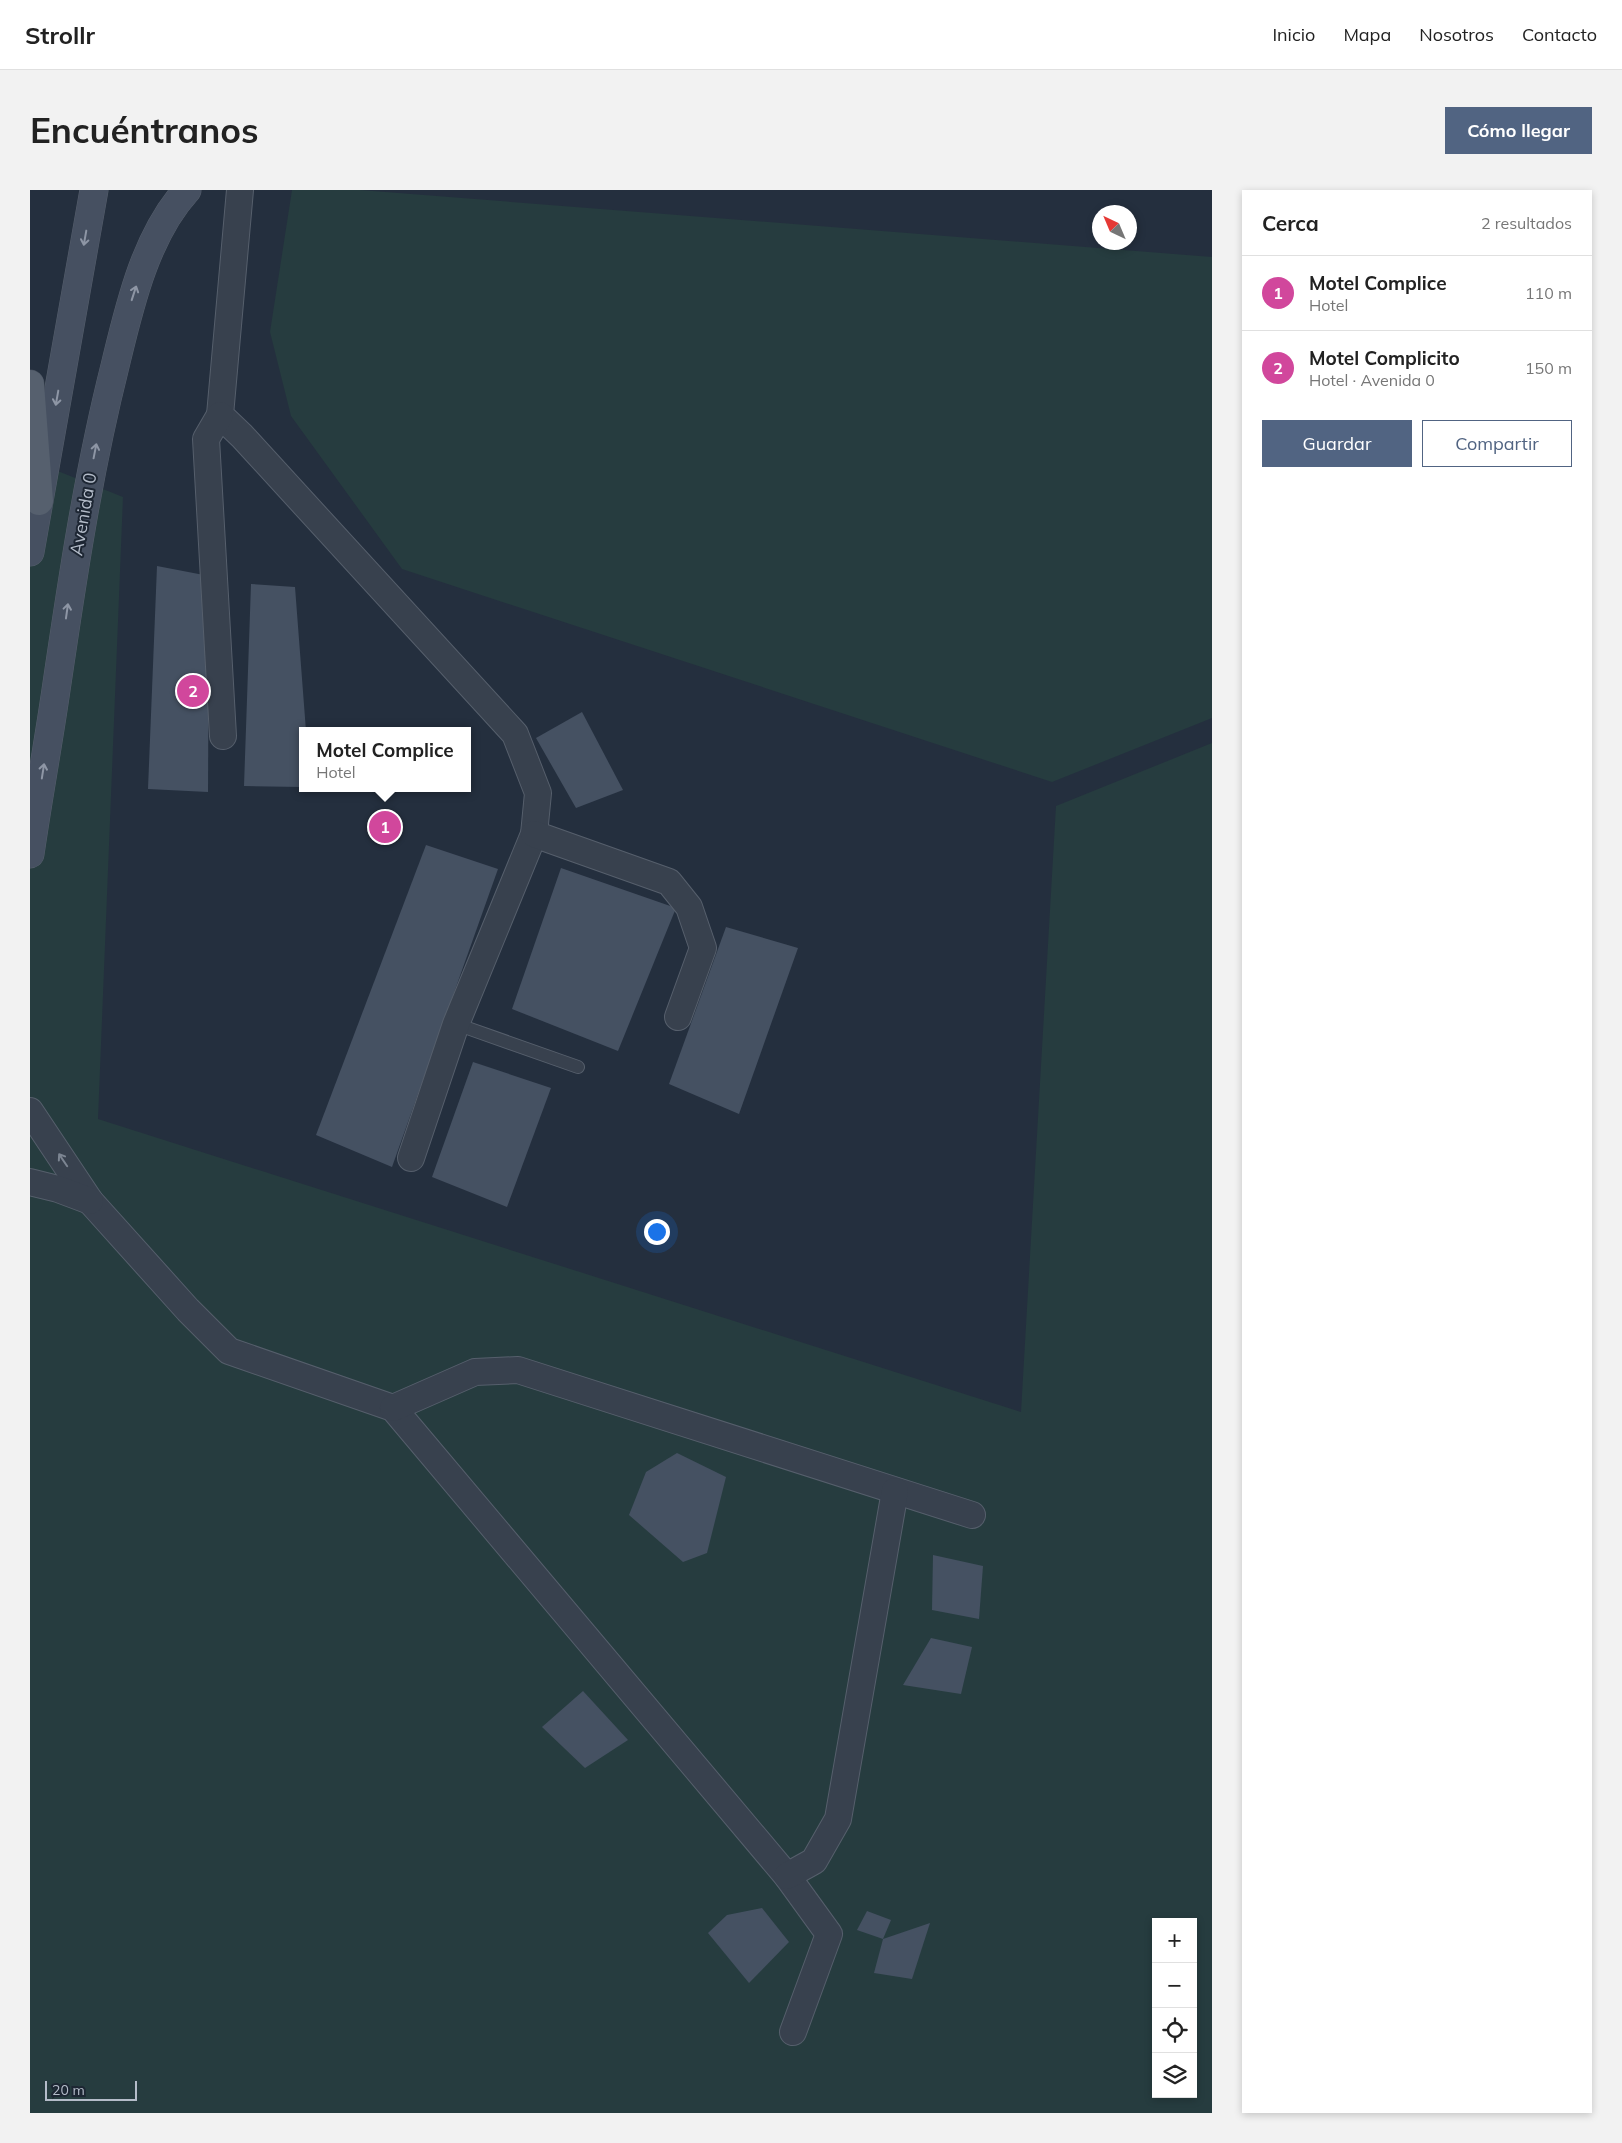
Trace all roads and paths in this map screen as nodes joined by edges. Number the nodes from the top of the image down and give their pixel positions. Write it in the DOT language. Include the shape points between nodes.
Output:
graph roads {
  1 [pos="94,190"];
  2 [pos="187,190"];
  3 [pos="240,190"];
  4 [pos="30,384"];
  5 [pos="220,415"];
  6 [pos="39,501"];
  7 [pos="30,552"];
  8 [pos="222,736"];
  9 [pos="534,834"];
  10 [pos="30,854"];
  11 [pos="678,1017"];
  12 [pos="456,1024"];
  13 [pos="578,1067"];
  14 [pos="30,1111"];
  15 [pos="411,1158"];
  16 [pos="30,1182"];
  17 [pos="90,1201"];
  18 [pos="394,1408"];
  19 [pos="895,1491"];
  20 [pos="972,1516"];
  21 [pos="787,1876"];
  22 [pos="793,2032"];
  1 -- 6 [label="main road, one-way"];
  10 -- 2 [label="main road, Avenida 0, one-way" via="99,427 126,316 142,268 170,213"];
  3 -- 5 [label="street"];
  4 -- 6 [label="main road"];
  5 -- 8 [label="street" via="206,439"];
  5 -- 9 [label="street" via="515,734 538,793"];
  6 -- 7 [label="main road"];
  9 -- 11 [label="street" via="669,882 689,907 703,948"];
  9 -- 12 [label="street"];
  12 -- 13 [label="lane"];
  12 -- 15 [label="street"];
  17 -- 14 [label="street, one-way"];
  16 -- 17 [label="street"];
  17 -- 18 [label="street" via="228,1351"];
  18 -- 19 [label="street" via="475,1372 518,1370"];
  18 -- 21 [label="street"];
  19 -- 20 [label="street"];
  19 -- 21 [label="street" via="838,1819 814,1861"];
  21 -- 22 [label="street" via="829,1934"];
}
